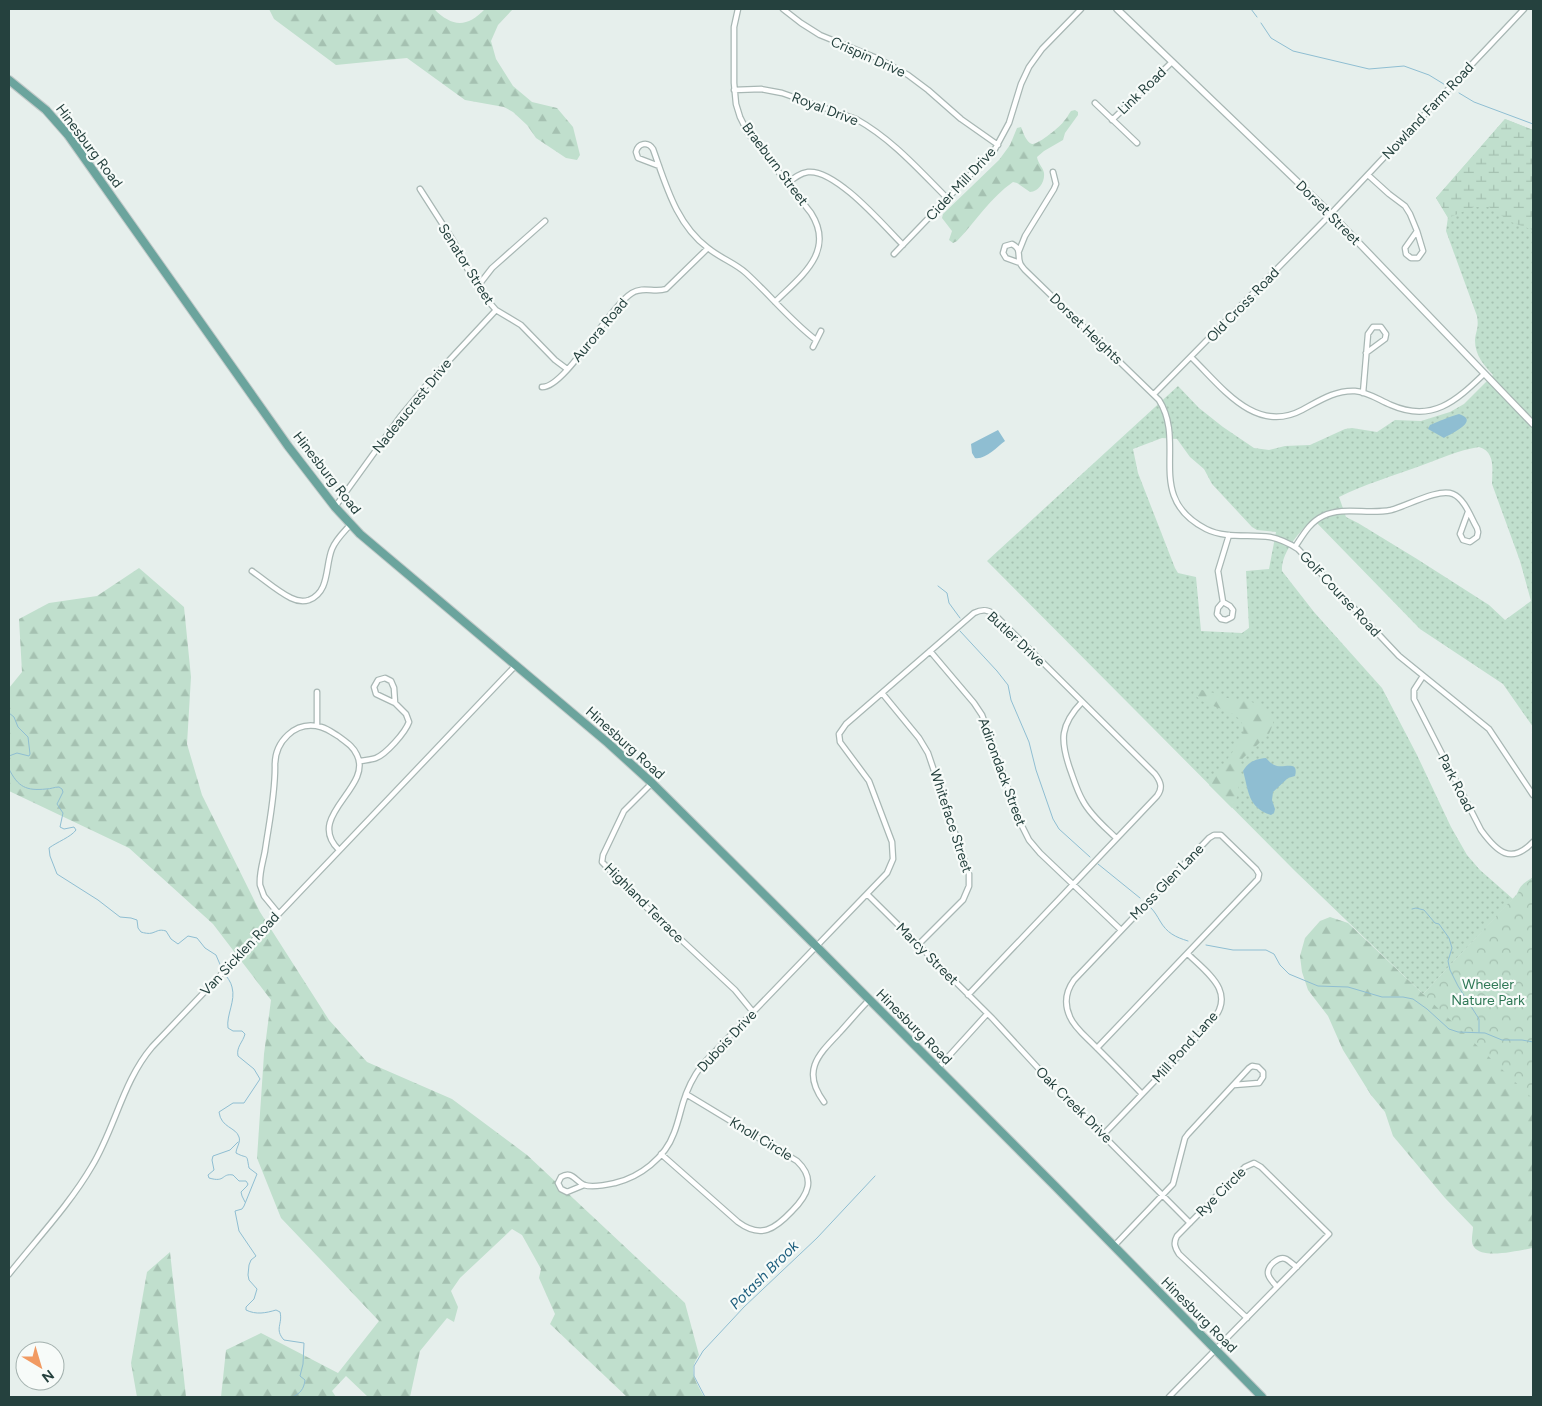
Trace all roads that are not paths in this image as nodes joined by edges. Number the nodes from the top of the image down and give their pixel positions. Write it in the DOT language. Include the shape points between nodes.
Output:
graph roads {
  1 [pos="738,9"];
  2 [pos="783,9"];
  3 [pos="1081,9"];
  4 [pos="1117,9"];
  5 [pos="1524,9"];
  6 [pos="1172,62"];
  7 [pos="9,80"];
  8 [pos="734,90"];
  9 [pos="1095,102"];
  10 [pos="1112,120"];
  11 [pos="1137,143"];
  12 [pos="998,145"];
  13 [pos="659,166"];
  14 [pos="1053,172"];
  15 [pos="1368,175"];
  16 [pos="788,183"];
  17 [pos="420,189"];
  18 [pos="948,199"];
  19 [pos="1331,214"];
  20 [pos="545,221"];
  21 [pos="1417,231"];
  22 [pos="903,245"];
  23 [pos="708,248"];
  24 [pos="1019,251"];
  25 [pos="894,254"];
  26 [pos="1020,263"];
  27 [pos="478,286"];
  28 [pos="775,302"];
  29 [pos="496,310"];
  30 [pos="821,332"];
  31 [pos="816,340"];
  32 [pos="813,347"];
  33 [pos="1366,353"];
  34 [pos="1192,357"];
  35 [pos="567,369"];
  36 [pos="1484,374"];
  37 [pos="542,387"];
  38 [pos="1363,393"];
  39 [pos="1154,394"];
  40 [pos="1533,424"];
  41 [pos="335,506"];
  42 [pos="1468,512"];
  43 [pos="351,524"];
  44 [pos="1229,535"];
  45 [pos="1295,547"];
  46 [pos="252,571"];
  47 [pos="1223,602"];
  48 [pos="930,651"];
  49 [pos="516,665"];
  50 [pos="1423,676"];
  51 [pos="317,692"];
  52 [pos="882,693"];
  53 [pos="1082,702"];
  54 [pos="395,703"];
  55 [pos="317,726"];
  56 [pos="360,761"];
  57 [pos="652,783"];
  58 [pos="1533,795"];
  59 [pos="1116,838"];
  60 [pos="1533,842"];
  61 [pos="339,850"];
  62 [pos="1073,885"];
  63 [pos="867,894"];
  64 [pos="278,913"];
  65 [pos="1121,930"];
  66 [pos="918,945"];
  67 [pos="816,946"];
  68 [pos="1188,954"];
  69 [pos="968,995"];
  70 [pos="869,1000"];
  71 [pos="753,1012"];
  72 [pos="987,1014"];
  73 [pos="1097,1048"];
  74 [pos="938,1068"];
  75 [pos="1234,1084"];
  76 [pos="686,1094"];
  77 [pos="1142,1094"];
  78 [pos="824,1102"];
  79 [pos="1103,1135"];
  80 [pos="661,1154"];
  81 [pos="584,1185"];
  82 [pos="1163,1196"];
  83 [pos="1190,1223"];
  84 [pos="1114,1246"];
  85 [pos="1296,1267"];
  86 [pos="9,1274"];
  87 [pos="1277,1287"];
  88 [pos="1247,1318"];
  89 [pos="1216,1350"];
  90 [pos="1169,1397"];
  91 [pos="1262,1397"];
  1 -- 8 [label="street, Braeburn Street" via="734,27"];
  2 -- 12 [label="street, Crispin Drive" via="820,35 879,59 908,75"];
  3 -- 12 [label="street, Cider Mill Drive" via="1028,67"];
  4 -- 6 [label="street, Dorset Street"];
  5 -- 15 [label="street, Nowland Farm Road"];
  6 -- 10 [label="street, Link Road"];
  6 -- 19 [label="street, Dorset Street"];
  7 -- 41 [label="main road, Hinesburg Road" via="46,110 68,135 288,446"];
  8 -- 16 [label="street, Braeburn Street" via="745,128"];
  8 -- 18 [label="street, Royal Drive" via="761,89 782,93 856,119 889,141"];
  9 -- 10 [label="street"];
  10 -- 11 [label="street"];
  12 -- 18 [label="street, Cider Mill Drive"];
  13 -- 13 [label="street" via="651,146 644,144 638,147 638,158"];
  13 -- 23 [label="street" via="681,219"];
  14 -- 24 [label="street" via="1054,189"];
  15 -- 19 [label="street, Nowland Farm Road"];
  15 -- 21 [label="street" via="1405,206"];
  16 -- 22 [label="street" via="806,172 828,177 845,188"];
  16 -- 28 [label="street, Braeburn Street" via="816,221 819,246 810,266"];
  17 -- 27 [label="street, Senator Street"];
  18 -- 22 [label="street, Cider Mill Drive"];
  19 -- 34 [label="street, Old Cross Road"];
  19 -- 36 [label="street, Dorset Street"];
  20 -- 27 [label="street" via="492,268"];
  21 -- 21 [label="street" via="1406,245 1408,257 1420,256 1423,251"];
  22 -- 25 [label="street, Cider Mill Drive"];
  23 -- 28 [label="street" via="741,269"];
  23 -- 35 [label="street, Aurora Road" via="666,289 642,289 630,294"];
  24 -- 26 [label="street"];
  24 -- 26 [label="street, Dorset Heights" via="1010,244 1005,246 1003,253 1008,259"];
  26 -- 39 [label="street, Dorset Heights"];
  27 -- 29 [label="street, Senator Street"];
  28 -- 31 [label="street"];
  29 -- 35 [label="street, Senator Street" via="520,325"];
  29 -- 41 [label="street, Nadeaucrest Drive" via="400,417"];
  30 -- 31 [label="street"];
  31 -- 32 [label="street"];
  33 -- 33 [label="street" via="1385,339 1386,334 1381,327 1375,326 1369,331"];
  33 -- 38 [label="street"];
  34 -- 38 [label="street" via="1243,407 1262,415 1291,415 1337,393"];
  34 -- 39 [label="street, Old Cross Road"];
  35 -- 37 [label="street, Aurora Road" via="552,385"];
  36 -- 38 [label="street" via="1458,398 1431,410 1404,410"];
  36 -- 40 [label="street, Dorset Street"];
  39 -- 44 [label="street, Golf Course Road" via="1168,419 1169,475 1177,501 1195,522"];
  41 -- 43 [label="main road, Hinesburg Road"];
  42 -- 42 [label="street" via="1478,532 1476,539 1470,542 1463,540 1460,532"];
  42 -- 45 [label="street" via="1458,497 1447,493 1388,510 1336,512 1313,522"];
  43 -- 46 [label="street" via="332,549 322,589 312,599 297,601 289,598"];
  43 -- 49 [label="main road, Hinesburg Road"];
  44 -- 45 [label="street, Golf Course Road" via="1270,537"];
  44 -- 47 [label="street" via="1218,571"];
  45 -- 50 [label="street, Golf Course Road" via="1395,652"];
  48 -- 52 [label="street, Butler Drive"];
  48 -- 53 [label="street, Butler Drive" via="974,613 987,610"];
  48 -- 62 [label="street, Adirondack Street" via="982,715 1029,840"];
  49 -- 57 [label="main road, Hinesburg Road"];
  49 -- 61 [label="street, Van Sicklen Road"];
  50 -- 58 [label="street, Golf Course Road" via="1489,729"];
  50 -- 60 [label="street, Park Road" via="1414,690 1414,699 1481,830 1492,844 1508,854 1520,853"];
  51 -- 55 [label="street"];
  52 -- 63 [label="street, Butler Drive" via="843,727 839,737 842,746 869,781 893,847 890,868"];
  52 -- 66 [label="street, Whiteface Street" via="928,753 969,874 965,897"];
  53 -- 59 [label="street" via="1065,725 1064,752 1082,800"];
  53 -- 59 [label="street, Butler Drive" via="1155,774 1160,783 1159,793"];
  54 -- 54 [label="street" via="391,681 385,678 378,680 374,687 376,694"];
  54 -- 56 [label="street" via="408,717 406,729 380,756"];
  55 -- 56 [label="street" via="348,743"];
  55 -- 64 [label="street" via="304,726 291,732 283,739 276,754 275,793 260,889"];
  56 -- 61 [label="street" via="356,777 329,824 330,838"];
  57 -- 67 [label="main road, Hinesburg Road"];
  57 -- 71 [label="street, Highland Terrace" via="622,813 602,855 602,862 735,990"];
  59 -- 62 [label="street, Butler Drive"];
  61 -- 64 [label="street, Van Sicklen Road"];
  62 -- 65 [label="street, Adirondack Street"];
  62 -- 69 [label="street, Butler Drive"];
  63 -- 66 [label="street, Marcy Street"];
  63 -- 67 [label="street, Butler Drive"];
  64 -- 86 [label="street, Van Sicklen Road" via="145,1055 93,1165"];
  65 -- 68 [label="street, Moss Glen Lane" via="1209,838 1221,835 1256,869 1258,879"];
  65 -- 73 [label="street, Moss Glen Lane" via="1074,980 1067,992 1069,1016"];
  66 -- 69 [label="street, Marcy Street"];
  67 -- 70 [label="main road, Hinesburg Road"];
  67 -- 71 [label="street, Dubois Drive"];
  68 -- 73 [label="street, Moss Glen Lane"];
  68 -- 77 [label="street, Mill Pond Lane" via="1218,985 1221,1006 1212,1021"];
  69 -- 72 [label="street, Marcy Street"];
  70 -- 74 [label="main road, Hinesburg Road"];
  70 -- 78 [label="street" via="814,1063 813,1082"];
  71 -- 76 [label="street, Dubois Drive" via="705,1062"];
  72 -- 74 [label="street"];
  72 -- 79 [label="street, Oak Creek Drive"];
  73 -- 77 [label="street, Moss Glen Lane"];
  74 -- 84 [label="main road, Hinesburg Road"];
  75 -- 75 [label="street" via="1251,1067 1258,1067 1263,1072 1259,1083"];
  75 -- 82 [label="street" via="1186,1136 1173,1184"];
  76 -- 80 [label="street, Dubois Drive" via="675,1132"];
  76 -- 80 [label="street, Knoll Circle" via="797,1161 806,1174 805,1196 778,1225 767,1230 751,1230"];
  77 -- 79 [label="street, Mill Pond Lane"];
  79 -- 82 [label="street, Oak Creek Drive"];
  80 -- 81 [label="street, Dubois Drive" via="628,1179 603,1185"];
  81 -- 81 [label="street, Dubois Drive" via="567,1174 558,1183 565,1192"];
  82 -- 83 [label="street, Oak Creek Drive"];
  82 -- 84 [label="street"];
  83 -- 85 [label="street, Rye Circle" via="1246,1166 1261,1166 1329,1234"];
  83 -- 88 [label="street, Rye Circle" via="1176,1238 1176,1250"];
  84 -- 89 [label="main road, Hinesburg Road"];
  85 -- 87 [label="street, Rye Circle"];
  85 -- 87 [label="street" via="1283,1258 1270,1267 1268,1274"];
  87 -- 88 [label="street, Rye Circle"];
  88 -- 89 [label="street, Rye Circle"];
  89 -- 90 [label="street, Rye Circle"];
  89 -- 91 [label="main road, Hinesburg Road"];
}
